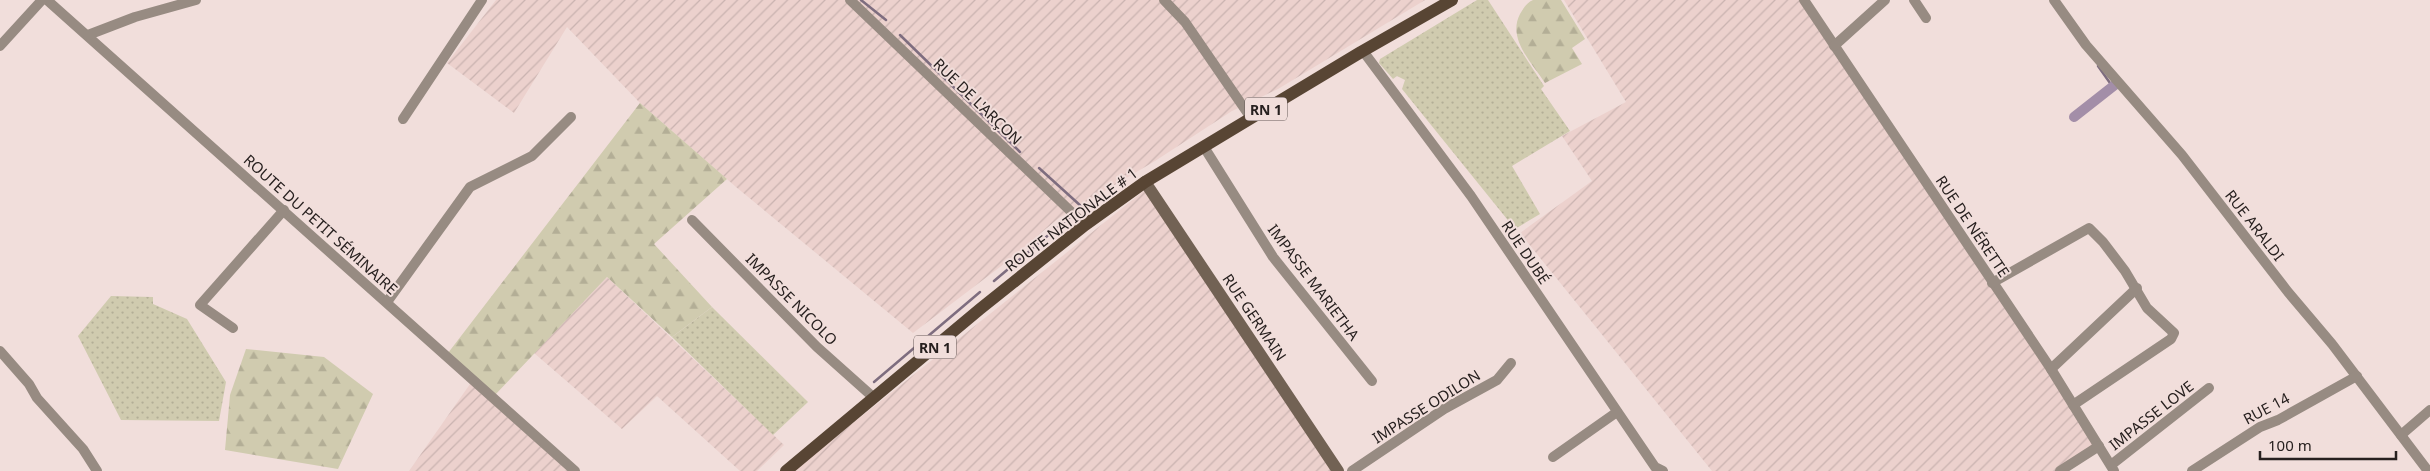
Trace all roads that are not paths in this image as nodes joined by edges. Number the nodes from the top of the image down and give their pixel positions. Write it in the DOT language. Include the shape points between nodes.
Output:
graph roads {
  1 [pos="42,0"];
  2 [pos="47,0"];
  3 [pos="196,0"];
  4 [pos="482,0"];
  5 [pos="850,0"];
  6 [pos="1164,0"];
  7 [pos="1452,0"];
  8 [pos="1804,0"];
  9 [pos="1886,0"];
  10 [pos="1914,0"];
  11 [pos="2054,0"];
  12 [pos="1926,18"];
  13 [pos="88,35"];
  14 [pos="0,46"];
  15 [pos="1834,46"];
  16 [pos="1363,51"];
  17 [pos="571,117"];
  18 [pos="1251,118"];
  19 [pos="402,119"];
  20 [pos="1204,147"];
  21 [pos="1145,182"];
  22 [pos="284,210"];
  23 [pos="692,220"];
  24 [pos="1085,225"];
  25 [pos="1992,282"];
  26 [pos="2137,288"];
  27 [pos="387,302"];
  28 [pos="233,328"];
  29 [pos="0,351"];
  30 [pos="1511,363"];
  31 [pos="2051,369"];
  32 [pos="2357,376"];
  33 [pos="1372,381"];
  34 [pos="2210,388"];
  35 [pos="873,397"];
  36 [pos="2073,405"];
  37 [pos="2430,410"];
  38 [pos="1617,412"];
  39 [pos="2401,435"];
  40 [pos="2098,446"];
  41 [pos="1553,458"];
  42 [pos="2113,468"];
  43 [pos="1657,469"];
  44 [pos="96,471"];
  45 [pos="575,471"];
  46 [pos="786,471"];
  47 [pos="1338,471"];
  48 [pos="1352,471"];
  49 [pos="2060,471"];
  50 [pos="2192,471"];
  51 [pos="2428,471"];
  1 -- 14 [label="street"];
  2 -- 13 [label="street, ROUTE DU PETIT SÉMINAIRE"];
  3 -- 13 [label="street" via="135,17"];
  4 -- 19 [label="street"];
  5 -- 24 [label="street, RUE DE L'ARÇON"];
  6 -- 18 [label="street" via="1185,22"];
  7 -- 16 [label="main road, ROUTE NATIONALE # 1 / RN 1"];
  8 -- 15 [label="street, RUE DE NÉRETTE"];
  9 -- 15 [label="street"];
  10 -- 12 [label="street"];
  11 -- 32 [label="street, RUE ARALDI" via="2086,45 2182,156"];
  13 -- 22 [label="street, ROUTE DU PETIT SÉMINAIRE"];
  15 -- 25 [label="street, RUE DE NÉRETTE"];
  16 -- 18 [label="main road, ROUTE NATIONALE # 1 / RN 1"];
  16 -- 38 [label="street, RUE DUBÉ" via="1471,196"];
  17 -- 27 [label="street" via="532,156 470,187"];
  18 -- 20 [label="main road, ROUTE NATIONALE # 1 / RN 1"];
  20 -- 21 [label="main road, ROUTE NATIONALE # 1 / RN 1"];
  20 -- 33 [label="street, IMPASSE MARIETHA" via="1273,257"];
  21 -- 24 [label="main road, ROUTE NATIONALE # 1 / RN 1"];
  21 -- 47 [label="street, RUE GERMAIN"];
  22 -- 27 [label="street, ROUTE DU PETIT SÉMINAIRE"];
  22 -- 28 [label="street" via="200,305"];
  23 -- 35 [label="street, IMPASSE NICOLO" via="816,346"];
  24 -- 35 [label="main road, ROUTE NATIONALE # 1 / RN 1"];
  25 -- 26 [label="street" via="2089,228"];
  25 -- 31 [label="street, RUE DE NÉRETTE"];
  26 -- 31 [label="street"];
  26 -- 36 [label="street" via="2148,308 2174,335"];
  27 -- 45 [label="street, ROUTE DU PETIT SÉMINAIRE"];
  29 -- 44 [label="street" via="84,450"];
  30 -- 48 [label="street, IMPASSE ODILON" via="1497,380 1444,409"];
  31 -- 36 [label="street, RUE DE NÉRETTE"];
  32 -- 39 [label="street, RUE ARALDI"];
  32 -- 50 [label="street, RUE 14" via="2278,420 2260,426"];
  34 -- 42 [label="street, IMPASSE LOVE"];
  35 -- 46 [label="main road, ROUTE NATIONALE # 1 / RN 1"];
  36 -- 40 [label="street, RUE DE NÉRETTE"];
  37 -- 39 [label="street"];
  38 -- 41 [label="street"];
  38 -- 43 [label="street, RUE DUBÉ"];
  39 -- 51 [label="street, RUE ARALDI"];
  40 -- 42 [label="street, RUE DE NÉRETTE"];
  40 -- 49 [label="street"];
}
